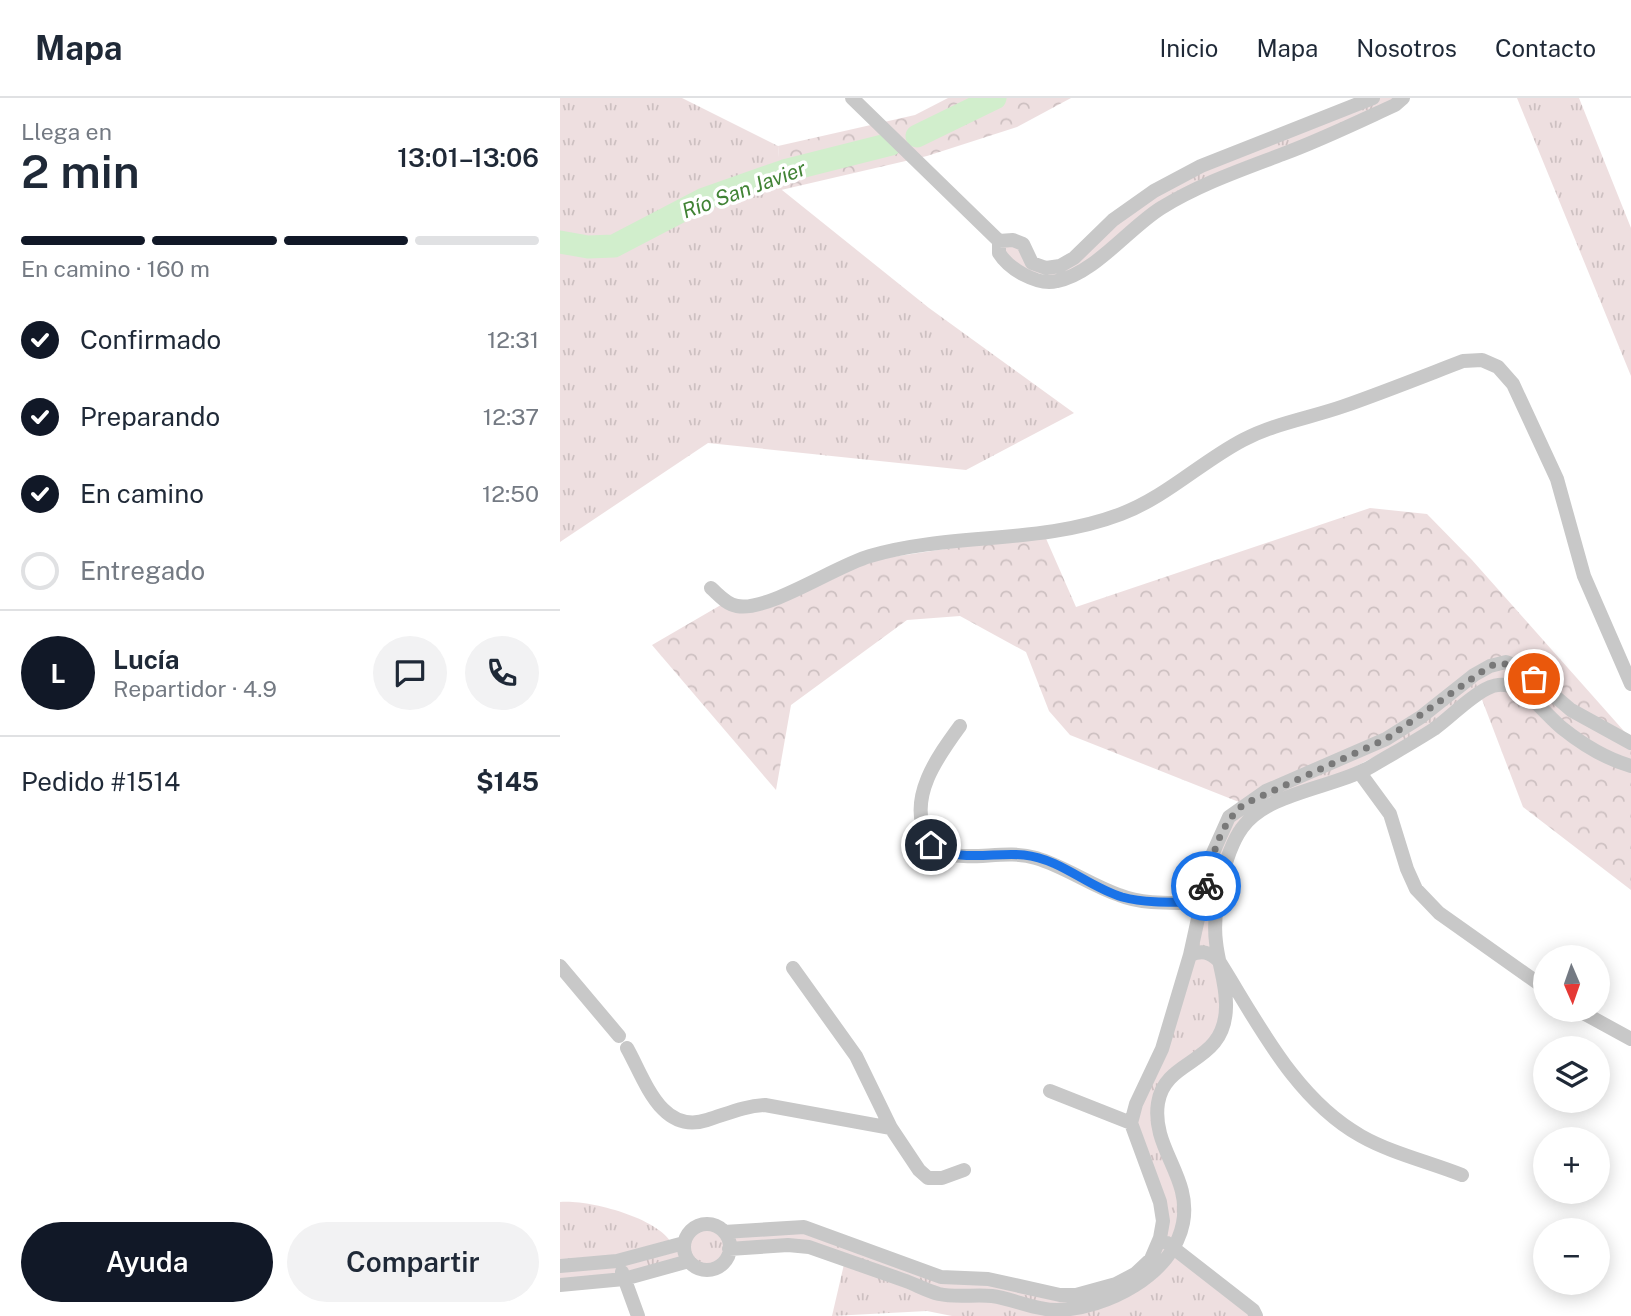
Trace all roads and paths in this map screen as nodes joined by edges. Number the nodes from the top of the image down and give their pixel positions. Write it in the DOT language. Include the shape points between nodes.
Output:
graph roads {
  1 [pos="852,98"];
  2 [pos="1373,98"];
  3 [pos="1404,98"];
  4 [pos="999,241"];
  5 [pos="1028,267"];
  6 [pos="711,588"];
  7 [pos="1631,684"];
  8 [pos="960,726"];
  9 [pos="1631,743"];
  10 [pos="1348,756"];
  11 [pos="1631,766"];
  12 [pos="1360,773"];
  13 [pos="1202,902"];
  14 [pos="1217,903"];
  15 [pos="1190,955"];
  16 [pos="1219,961"];
  17 [pos="560,966"];
  18 [pos="793,968"];
  19 [pos="1533,980"];
  20 [pos="1600,1022"];
  21 [pos="1631,1039"];
  22 [pos="1049,1091"];
  23 [pos="1131,1124"];
  24 [pos="891,1128"];
  25 [pos="964,1170"];
  26 [pos="1462,1175"];
  27 [pos="724,1232"];
  28 [pos="1160,1238"];
  29 [pos="684,1243"];
  30 [pos="1173,1247"];
  31 [pos="729,1249"];
  32 [pos="617,1261"];
  33 [pos="689,1261"];
  34 [pos="560,1266"];
  35 [pos="908,1274"];
  36 [pos="624,1279"];
  37 [pos="560,1285"];
  38 [pos="638,1316"];
  39 [pos="1256,1316"];
  1 -- 4 [label="street"];
  2 -- 5 [label="street" via="1202,166 1154,191 1113,220 1074,258 1060,266"];
  3 -- 5 [label="street" via="1285,153 1209,181 1160,209 1068,279 1039,281"];
  4 -- 5 [label="street" via="1006,264"];
  4 -- 5 [label="street" via="1023,244"];
  6 -- 7 [label="street" via="726,602 752,607 872,555 1088,525 1143,505 1221,453 1272,427 1344,407 1464,361 1482,360 1498,367 1513,384 1547,454 1584,576"];
  8 -- 13 [label="street" via="926,780 922,828 931,845 944,854 1028,855 1121,896 1144,901"];
  9 -- 10 [label="street" via="1571,710 1522,668 1506,662 1490,666 1386,739"];
  10 -- 12 [label="street" via="1360,760"];
  10 -- 13 [label="street" via="1266,791 1229,817 1212,855"];
  11 -- 12 [label="street" via="1603,755 1519,690 1506,685 1489,686 1435,728"];
  12 -- 14 [label="street" via="1273,805 1248,821 1234,842"];
  12 -- 19 [label="street" via="1390,814 1416,889 1439,913"];
  13 -- 14 [label="street"];
  13 -- 15 [label="street"];
  14 -- 16 [label="street" via="1214,921"];
  15 -- 16 [label="street" via="1210,953"];
  15 -- 23 [label="street" via="1162,1049"];
  16 -- 26 [label="street" via="1296,1077 1333,1118 1362,1137"];
  16 -- 30 [label="street" via="1226,1009 1220,1037 1210,1051 1171,1078 1159,1094 1156,1112 1157,1132 1184,1192 1183,1226"];
  17 -- 24 [label="street" via="623,1042 660,1108 672,1118 688,1123 705,1121 750,1105 765,1105"];
  18 -- 24 [label="street" via="856,1056"];
  20 -- 21 [label="street"];
  22 -- 23 [label="street"];
  23 -- 28 [label="street" via="1160,1202"];
  24 -- 25 [label="street" via="928,1178"];
  27 -- 29 [label="street" via="714,1225 701,1225 690,1231"];
  27 -- 31 [label="street"];
  27 -- 35 [label="street" via="804,1227"];
  28 -- 30 [label="street"];
  28 -- 35 [label="street" via="1151,1259 1135,1274 1076,1295 988,1279"];
  29 -- 32 [label="street"];
  29 -- 33 [label="street"];
  30 -- 35 [label="street" via="1163,1265 1146,1280 1123,1292 1058,1310 997,1297 939,1294"];
  30 -- 39 [label="street"];
  31 -- 33 [label="street" via="724,1262 713,1269 700,1269"];
  31 -- 35 [label="street" via="809,1247"];
  32 -- 34 [label="street"];
  32 -- 36 [label="street"];
  33 -- 36 [label="street"];
  36 -- 37 [label="street"];
  36 -- 38 [label="street"];
}
